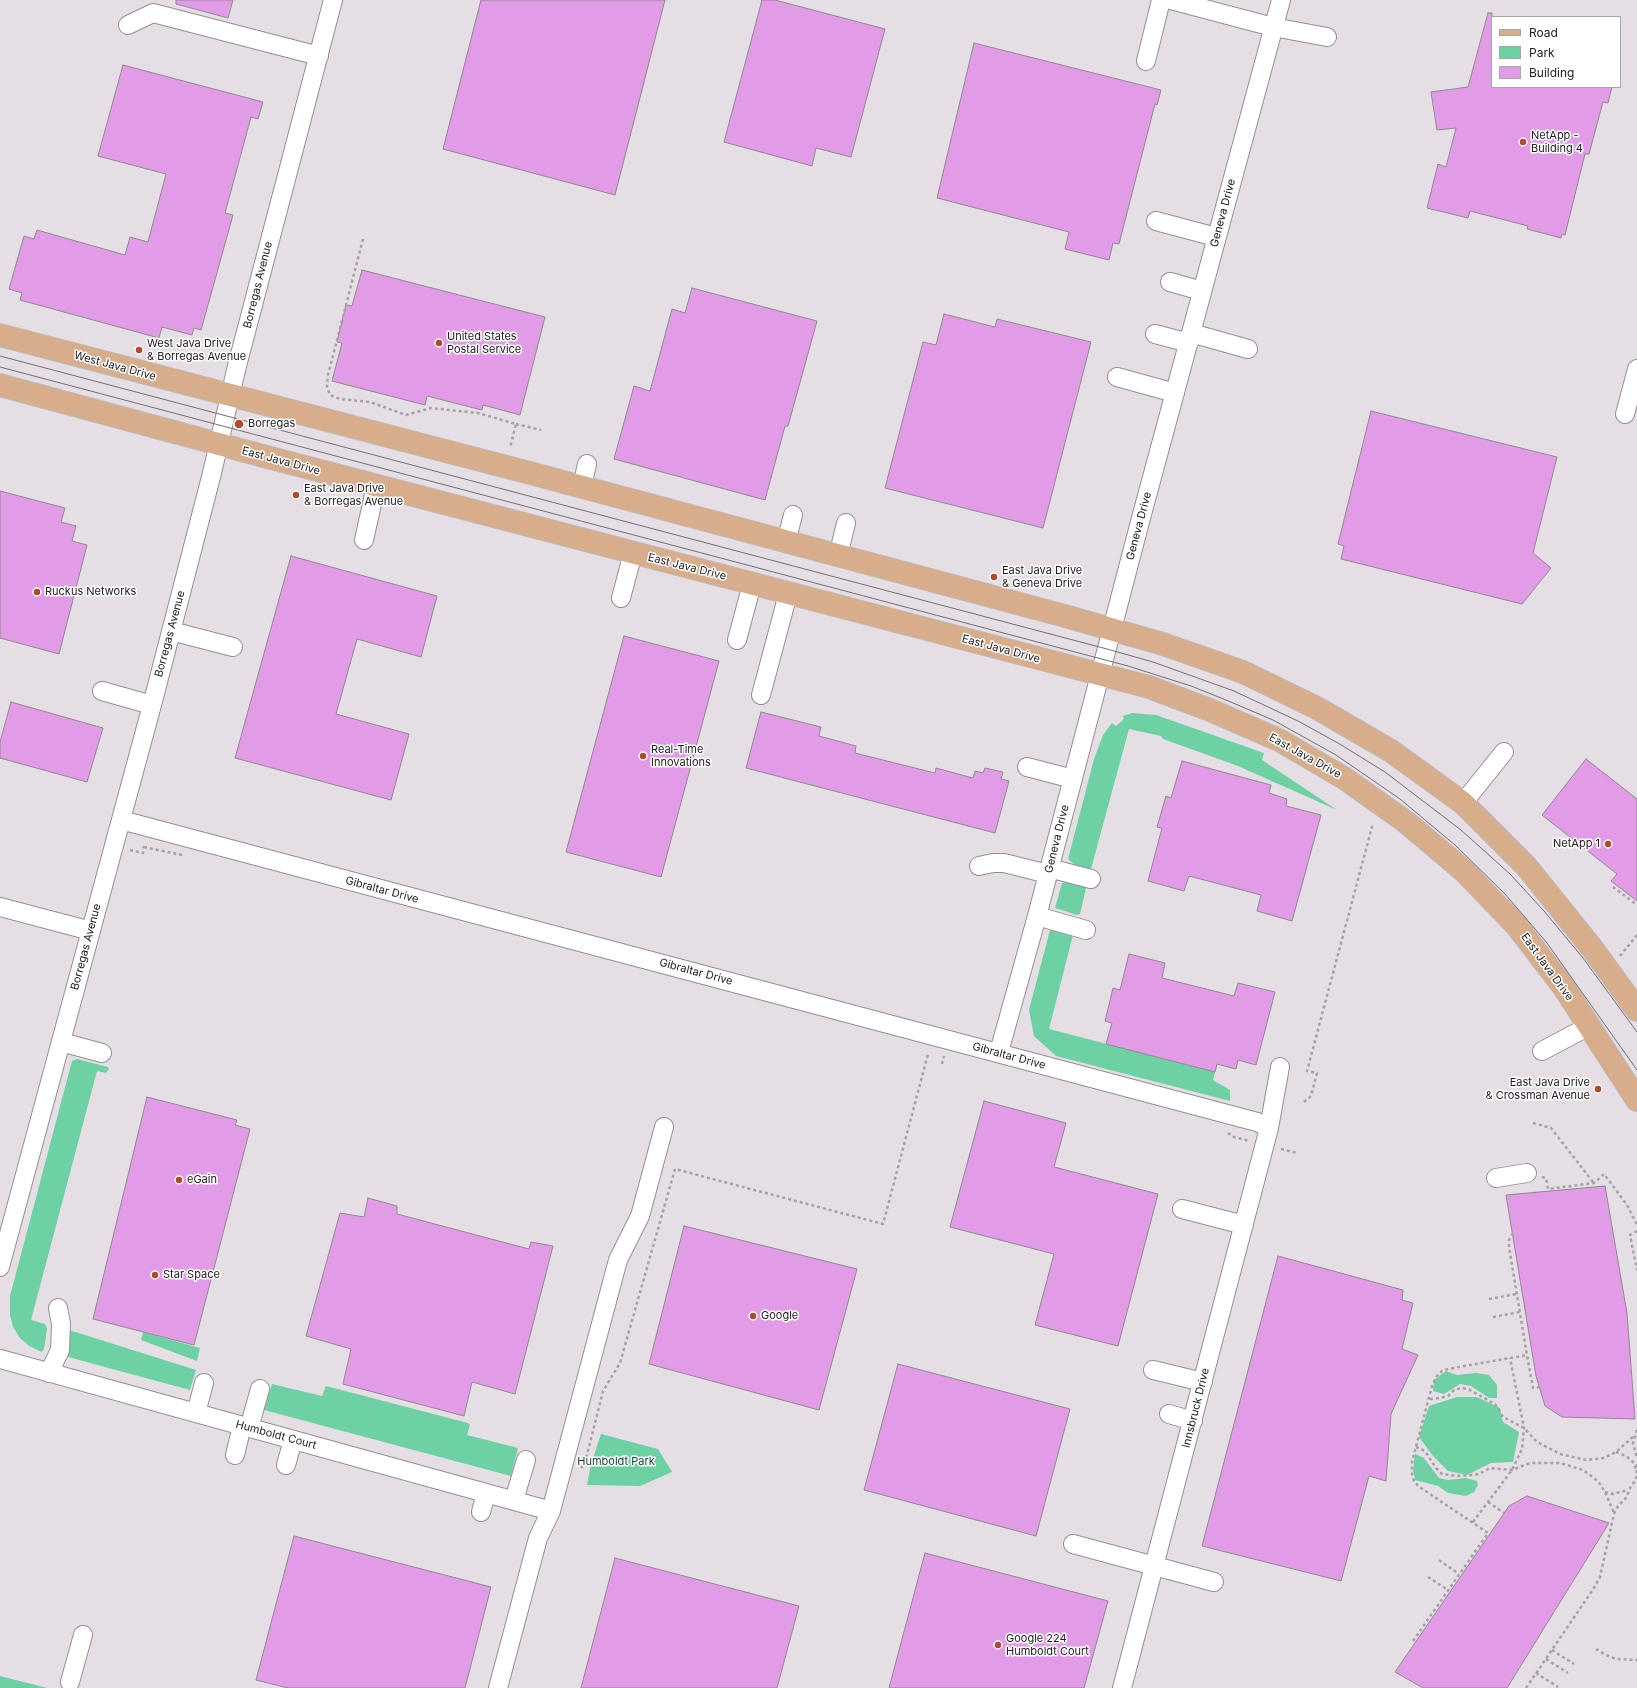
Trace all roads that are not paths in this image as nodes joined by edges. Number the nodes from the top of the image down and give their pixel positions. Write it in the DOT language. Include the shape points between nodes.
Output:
graph roads {
  1 [pos="333,0"];
  2 [pos="1161,0"];
  3 [pos="1171,0"];
  4 [pos="1280,0"];
  5 [pos="128,25"];
  6 [pos="1273,27"];
  7 [pos="1327,37"];
  8 [pos="319,56"];
  9 [pos="1146,61"];
  10 [pos="1156,221"];
  11 [pos="1216,237"];
  12 [pos="1170,282"];
  13 [pos="1202,291"];
  14 [pos="1155,334"];
  15 [pos="0,335"];
  16 [pos="1190,338"];
  17 [pos="1248,349"];
  18 [pos="1637,369"];
  19 [pos="1117,377"];
  20 [pos="0,384"];
  21 [pos="1175,393"];
  22 [pos="230,396"];
  23 [pos="1625,414"];
  24 [pos="219,444"];
  25 [pos="587,464"];
  26 [pos="376,486"];
  27 [pos="582,487"];
  28 [pos="793,515"];
  29 [pos="846,524"];
  30 [pos="364,540"];
  31 [pos="786,542"];
  32 [pos="633,553"];
  33 [pos="838,556"];
  34 [pos="752,584"];
  35 [pos="788,594"];
  36 [pos="621,598"];
  37 [pos="1112,629"];
  38 [pos="171,631"];
  39 [pos="738,640"];
  40 [pos="232,646"];
  41 [pos="1100,675"];
  42 [pos="102,691"];
  43 [pos="761,695"];
  44 [pos="152,704"];
  45 [pos="1504,752"];
  46 [pos="1027,767"];
  47 [pos="1073,779"];
  48 [pos="1463,803"];
  49 [pos="121,820"];
  50 [pos="979,866"];
  51 [pos="1049,871"];
  52 [pos="1091,879"];
  53 [pos="0,907"];
  54 [pos="1037,916"];
  55 [pos="1086,930"];
  56 [pos="91,931"];
  57 [pos="1637,1010"];
  58 [pos="1589,1026"];
  59 [pos="61,1042"];
  60 [pos="1542,1051"];
  61 [pos="999,1052"];
  62 [pos="102,1053"];
  63 [pos="1280,1067"];
  64 [pos="1637,1100"];
  65 [pos="664,1127"];
  66 [pos="1269,1128"];
  67 [pos="1528,1173"];
  68 [pos="1496,1178"];
  69 [pos="1182,1209"];
  70 [pos="1244,1225"];
  71 [pos="0,1267"];
  72 [pos="58,1308"];
  73 [pos="0,1359"];
  74 [pos="1153,1370"];
  75 [pos="49,1373"];
  76 [pos="1203,1382"];
  77 [pos="204,1383"];
  78 [pos="260,1389"];
  79 [pos="196,1413"];
  80 [pos="1169,1414"];
  81 [pos="1193,1421"];
  82 [pos="246,1427"];
  83 [pos="293,1440"];
  84 [pos="235,1455"];
  85 [pos="526,1460"];
  86 [pos="286,1465"];
  87 [pos="486,1493"];
  88 [pos="514,1500"];
  89 [pos="551,1510"];
  90 [pos="481,1512"];
  91 [pos="1073,1544"];
  92 [pos="1154,1566"];
  93 [pos="1214,1582"];
  94 [pos="83,1635"];
  95 [pos="70,1682"];
  96 [pos="498,1688"];
  97 [pos="1122,1688"];
  1 -- 8 [label="street, Borregas Avenue"];
  2 -- 9 [label="street"];
  3 -- 6 [label="street"];
  4 -- 6 [label="street, Geneva Drive"];
  5 -- 8 [label="street" via="153,13"];
  6 -- 7 [label="street"];
  6 -- 11 [label="street, Geneva Drive"];
  8 -- 22 [label="street, Borregas Avenue"];
  10 -- 11 [label="street"];
  11 -- 13 [label="street, Geneva Drive"];
  12 -- 13 [label="street"];
  13 -- 16 [label="street, Geneva Drive"];
  14 -- 16 [label="street"];
  15 -- 22 [label="main road, West Java Drive"];
  16 -- 17 [label="street"];
  16 -- 21 [label="street, Geneva Drive"];
  18 -- 23 [label="street"];
  19 -- 21 [label="street"];
  20 -- 24 [label="main road"];
  21 -- 37 [label="street, Geneva Drive"];
  22 -- 24 [label="street, Borregas Avenue"];
  22 -- 27 [label="main road"];
  24 -- 26 [label="main road, East Java Drive"];
  24 -- 38 [label="street, Borregas Avenue"];
  25 -- 27 [label="street"];
  26 -- 30 [label="street"];
  26 -- 32 [label="main road, East Java Drive"];
  27 -- 31 [label="main road"];
  28 -- 31 [label="street"];
  29 -- 33 [label="street"];
  31 -- 33 [label="main road"];
  32 -- 34 [label="main road, East Java Drive"];
  32 -- 36 [label="street"];
  33 -- 37 [label="main road"];
  34 -- 35 [label="main road, East Java Drive"];
  34 -- 39 [label="street"];
  35 -- 41 [label="main road, East Java Drive"];
  35 -- 43 [label="street"];
  37 -- 41 [label="street, Geneva Drive"];
  37 -- 48 [label="main road" via="1243,672 1317,708 1391,751"];
  38 -- 40 [label="street"];
  38 -- 44 [label="street, Borregas Avenue"];
  41 -- 47 [label="street, Geneva Drive"];
  41 -- 58 [label="main road, East Java Drive" via="1149,687 1279,740 1368,794 1464,871 1511,920 1563,986"];
  42 -- 44 [label="street"];
  44 -- 49 [label="street, Borregas Avenue"];
  45 -- 48 [label="street"];
  46 -- 47 [label="street"];
  47 -- 51 [label="street, Geneva Drive"];
  48 -- 57 [label="main road" via="1526,866 1592,948"];
  49 -- 56 [label="street, Borregas Avenue"];
  49 -- 61 [label="street, Gibraltar Drive"];
  50 -- 51 [label="street" via="1004,863"];
  51 -- 52 [label="street"];
  51 -- 54 [label="street, Geneva Drive"];
  53 -- 56 [label="street"];
  54 -- 55 [label="street"];
  54 -- 61 [label="street, Geneva Drive"];
  56 -- 59 [label="street, Borregas Avenue"];
  58 -- 60 [label="street"];
  58 -- 64 [label="main road, East Java Drive"];
  59 -- 62 [label="street"];
  59 -- 71 [label="street, Borregas Avenue"];
  61 -- 66 [label="street, Gibraltar Drive" via="1257,1122"];
  63 -- 66 [label="street, Innsbruck Drive"];
  65 -- 89 [label="street" via="640,1216 618,1260"];
  66 -- 70 [label="street, Innsbruck Drive"];
  67 -- 68 [label="street"];
  69 -- 70 [label="street"];
  70 -- 76 [label="street, Innsbruck Drive"];
  72 -- 75 [label="street" via="61,1324 60,1350"];
  73 -- 75 [label="street, Humboldt Court"];
  74 -- 76 [label="street"];
  75 -- 79 [label="street, Humboldt Court"];
  76 -- 81 [label="street, Innsbruck Drive"];
  77 -- 79 [label="street"];
  78 -- 82 [label="street"];
  79 -- 82 [label="street, Humboldt Court"];
  80 -- 81 [label="street"];
  81 -- 92 [label="street, Innsbruck Drive"];
  82 -- 83 [label="street, Humboldt Court"];
  82 -- 84 [label="street"];
  83 -- 86 [label="street"];
  83 -- 87 [label="street, Humboldt Court"];
  85 -- 88 [label="street"];
  87 -- 88 [label="street, Humboldt Court"];
  87 -- 90 [label="street"];
  88 -- 89 [label="street, Humboldt Court"];
  89 -- 96 [label="street" via="538,1538"];
  91 -- 92 [label="street"];
  92 -- 93 [label="street"];
  92 -- 97 [label="street, Innsbruck Drive"];
  94 -- 95 [label="street"];
}
